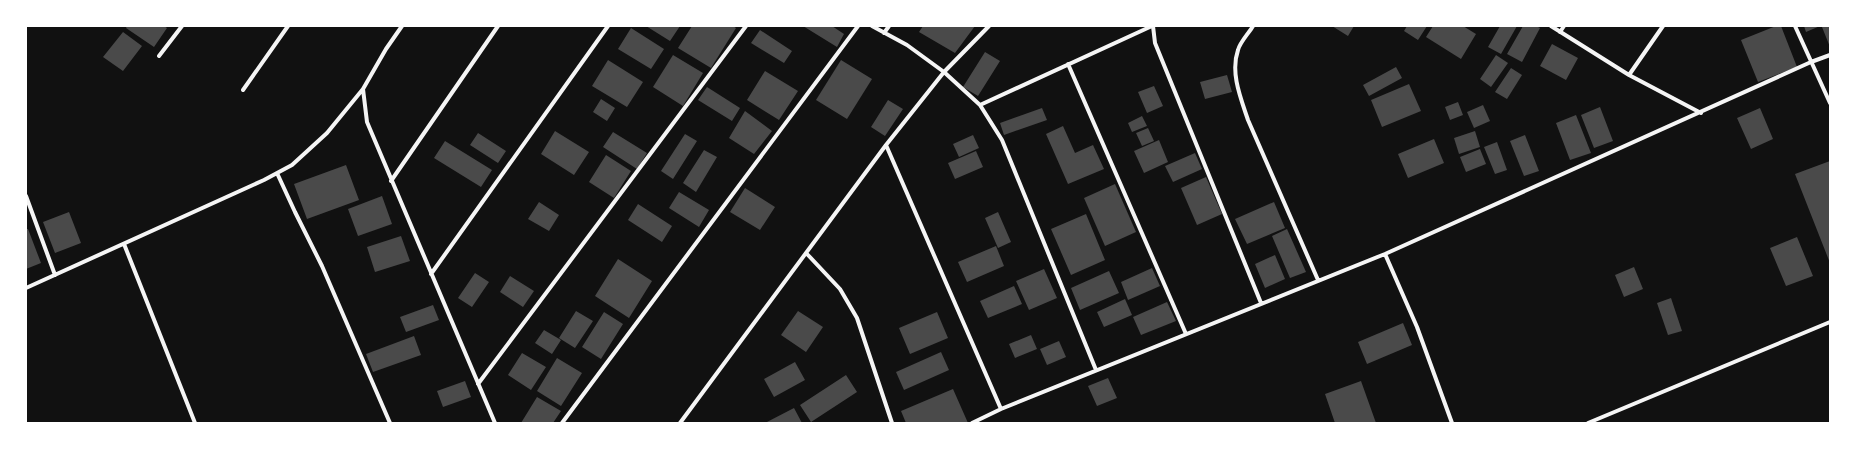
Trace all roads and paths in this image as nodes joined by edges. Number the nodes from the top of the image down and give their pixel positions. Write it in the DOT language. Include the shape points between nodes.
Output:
graph roads {
  1 [pos="182,26"];
  2 [pos="288,26"];
  3 [pos="402,26"];
  4 [pos="498,26"];
  5 [pos="608,26"];
  6 [pos="746,26"];
  7 [pos="858,26"];
  8 [pos="872,26"];
  9 [pos="888,26"];
  10 [pos="989,26"];
  11 [pos="1152,26"];
  12 [pos="1253,26"];
  13 [pos="1551,26"];
  14 [pos="1564,26"];
  15 [pos="1663,26"];
  16 [pos="1795,26"];
  17 [pos="1560,32"];
  18 [pos="884,33"];
  19 [pos="159,56"];
  20 [pos="1830,56"];
  21 [pos="1811,62"];
  22 [pos="1068,64"];
  23 [pos="944,72"];
  24 [pos="1629,75"];
  25 [pos="363,89"];
  26 [pos="243,90"];
  27 [pos="1830,103"];
  28 [pos="980,105"];
  29 [pos="1701,113"];
  30 [pos="886,146"];
  31 [pos="277,173"];
  32 [pos="391,181"];
  33 [pos="26,196"];
  34 [pos="124,244"];
  35 [pos="807,254"];
  36 [pos="1385,254"];
  37 [pos="431,274"];
  38 [pos="55,275"];
  39 [pos="1318,280"];
  40 [pos="26,288"];
  41 [pos="1261,303"];
  42 [pos="1830,322"];
  43 [pos="1186,334"];
  44 [pos="1096,370"];
  45 [pos="478,384"];
  46 [pos="1001,409"];
  47 [pos="195,423"];
  48 [pos="390,423"];
  49 [pos="495,423"];
  50 [pos="562,423"];
  51 [pos="680,423"];
  52 [pos="892,423"];
  53 [pos="972,423"];
  54 [pos="1452,423"];
  55 [pos="1588,423"];
  1 -- 19 [label="street"];
  2 -- 26 [label="street"];
  3 -- 25 [label="street"];
  4 -- 32 [label="street"];
  5 -- 37 [label="street"];
  6 -- 45 [label="street"];
  7 -- 50 [label="street"];
  8 -- 18 [label="street"];
  9 -- 18 [label="street"];
  10 -- 23 [label="street"];
  11 -- 22 [label="street"];
  11 -- 41 [label="street" via="1155,43"];
  12 -- 39 [label="street" via="1238,49 1235,68 1239,94"];
  13 -- 17 [label="street"];
  14 -- 17 [label="street"];
  15 -- 24 [label="street"];
  16 -- 21 [label="street"];
  17 -- 24 [label="street"];
  18 -- 23 [label="street" via="907,45"];
  20 -- 21 [label="street"];
  21 -- 27 [label="street"];
  21 -- 29 [label="street"];
  22 -- 28 [label="street"];
  22 -- 43 [label="street"];
  23 -- 28 [label="street"];
  23 -- 30 [label="street"];
  24 -- 29 [label="street"];
  25 -- 31 [label="street" via="327,133 292,165"];
  25 -- 32 [label="street" via="366,122"];
  28 -- 44 [label="street" via="1002,140"];
  29 -- 36 [label="street"];
  30 -- 35 [label="street"];
  30 -- 46 [label="street"];
  31 -- 34 [label="street"];
  31 -- 48 [label="street"];
  32 -- 37 [label="street"];
  33 -- 38 [label="street"];
  34 -- 38 [label="street"];
  34 -- 47 [label="street"];
  35 -- 51 [label="street"];
  35 -- 52 [label="street" via="840,289 857,318"];
  36 -- 39 [label="street"];
  36 -- 54 [label="street" via="1417,327"];
  37 -- 45 [label="street"];
  38 -- 40 [label="street"];
  39 -- 41 [label="street"];
  41 -- 43 [label="street"];
  42 -- 55 [label="street"];
  43 -- 44 [label="street"];
  44 -- 46 [label="street"];
  45 -- 49 [label="street"];
  46 -- 53 [label="street"];
}
